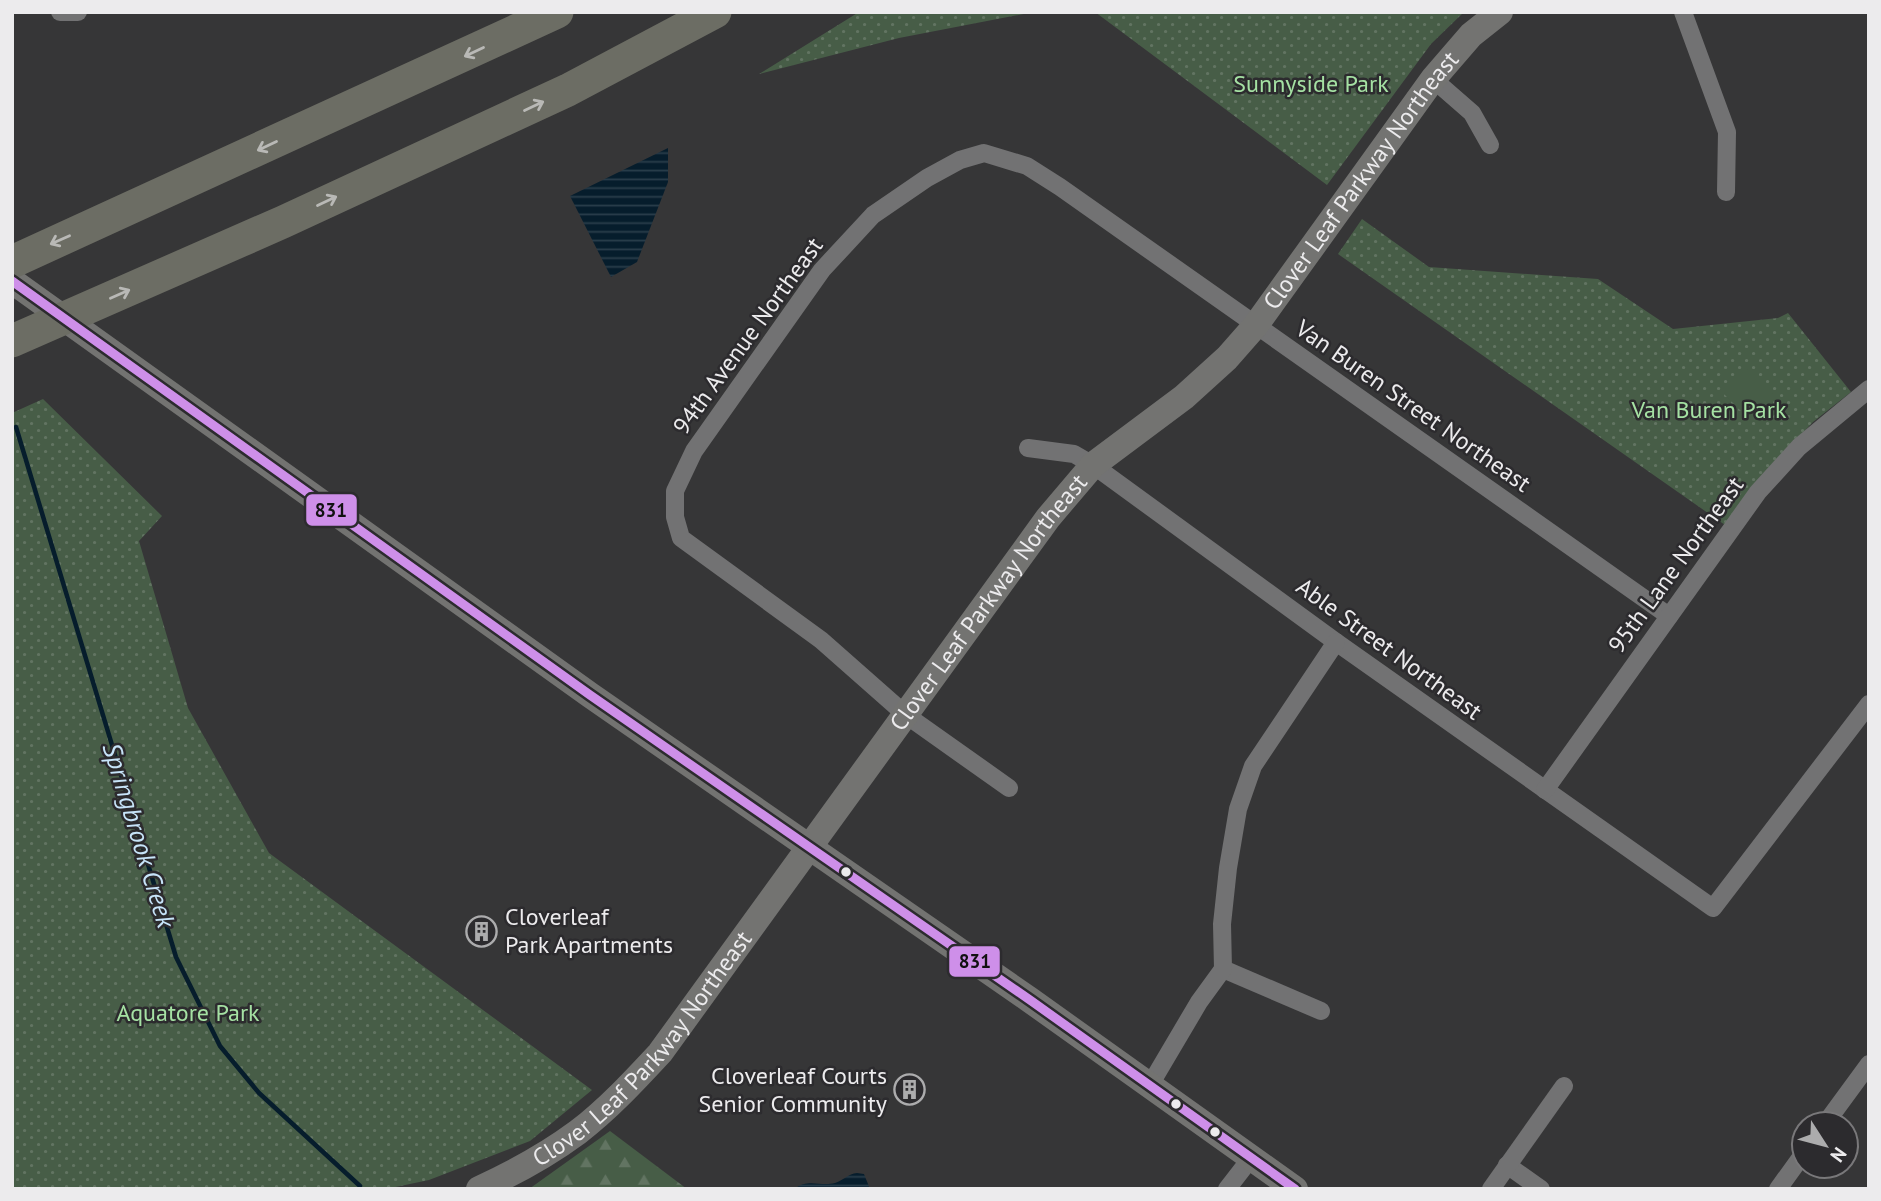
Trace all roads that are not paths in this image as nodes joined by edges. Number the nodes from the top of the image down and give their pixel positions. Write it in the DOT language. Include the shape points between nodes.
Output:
graph roads {
  1 [pos="60,12"];
  2 [pos="78,12"];
  3 [pos="557,12"];
  4 [pos="715,12"];
  5 [pos="1500,12"];
  6 [pos="1683,12"];
  7 [pos="1433,79"];
  8 [pos="1490,145"];
  9 [pos="984,153"];
  10 [pos="1726,192"];
  11 [pos="12,262"];
  12 [pos="12,281"];
  13 [pos="1256,325"];
  14 [pos="12,341"];
  15 [pos="1869,389"];
  16 [pos="1028,448"];
  17 [pos="1093,465"];
  18 [pos="1668,617"];
  19 [pos="1336,642"];
  20 [pos="1869,704"];
  21 [pos="906,715"];
  22 [pos="1009,788"];
  23 [pos="1545,790"];
  24 [pos="810,848"];
  25 [pos="1223,969"];
  26 [pos="1321,1011"];
  27 [pos="1869,1064"];
  28 [pos="1150,1086"];
  29 [pos="1564,1086"];
  30 [pos="1835,1110"];
  31 [pos="1251,1158"];
  32 [pos="1507,1165"];
  33 [pos="1790,1172"];
  34 [pos="479,1189"];
  35 [pos="1227,1189"];
  36 [pos="1295,1189"];
  37 [pos="1491,1189"];
  38 [pos="1541,1189"];
  39 [pos="1778,1189"];
  1 -- 2 [label="street"];
  3 -- 11 [label="highway, one-way"];
  14 -- 4 [label="highway, one-way" via="555,96"];
  5 -- 7 [label="street, Clover Leaf Parkway Northeast" via="1471,35"];
  6 -- 10 [label="street" via="1727,132"];
  7 -- 8 [label="street" via="1472,113"];
  7 -- 13 [label="street, Clover Leaf Parkway Northeast"];
  9 -- 13 [label="street, Van Buren Street Northeast" via="1027,166 1051,181"];
  9 -- 21 [label="street, 94th Avenue Northeast" via="927,178 873,215 822,270 694,451 675,491 681,538 821,640"];
  12 -- 24 [label="street"];
  13 -- 17 [label="street, Clover Leaf Parkway Northeast" via="1184,397"];
  13 -- 18 [label="street, Van Buren Street Northeast"];
  15 -- 18 [label="street, 95th Lane Northeast" via="1799,447 1758,492"];
  16 -- 17 [label="street, Able Street Northeast" via="1074,454"];
  17 -- 19 [label="street, Able Street Northeast"];
  17 -- 21 [label="street, Clover Leaf Parkway Northeast" via="1048,518"];
  18 -- 23 [label="street, 95th Lane Northeast"];
  19 -- 23 [label="street, Able Street Northeast"];
  19 -- 25 [label="street" via="1253,766 1245,788 1227,879"];
  20 -- 23 [label="street, Able Street Northeast" via="1713,908"];
  21 -- 22 [label="street"];
  21 -- 24 [label="street, Clover Leaf Parkway Northeast"];
  24 -- 28 [label="street"];
  24 -- 34 [label="street, Clover Leaf Parkway Northeast" via="660,1053 625,1090 577,1133 524,1168"];
  25 -- 26 [label="street"];
  25 -- 28 [label="street"];
  27 -- 30 [label="street"];
  28 -- 31 [label="street"];
  29 -- 32 [label="street"];
  31 -- 35 [label="street"];
  31 -- 36 [label="street"];
  32 -- 37 [label="street"];
  32 -- 38 [label="street"];
  33 -- 39 [label="street"];
}
